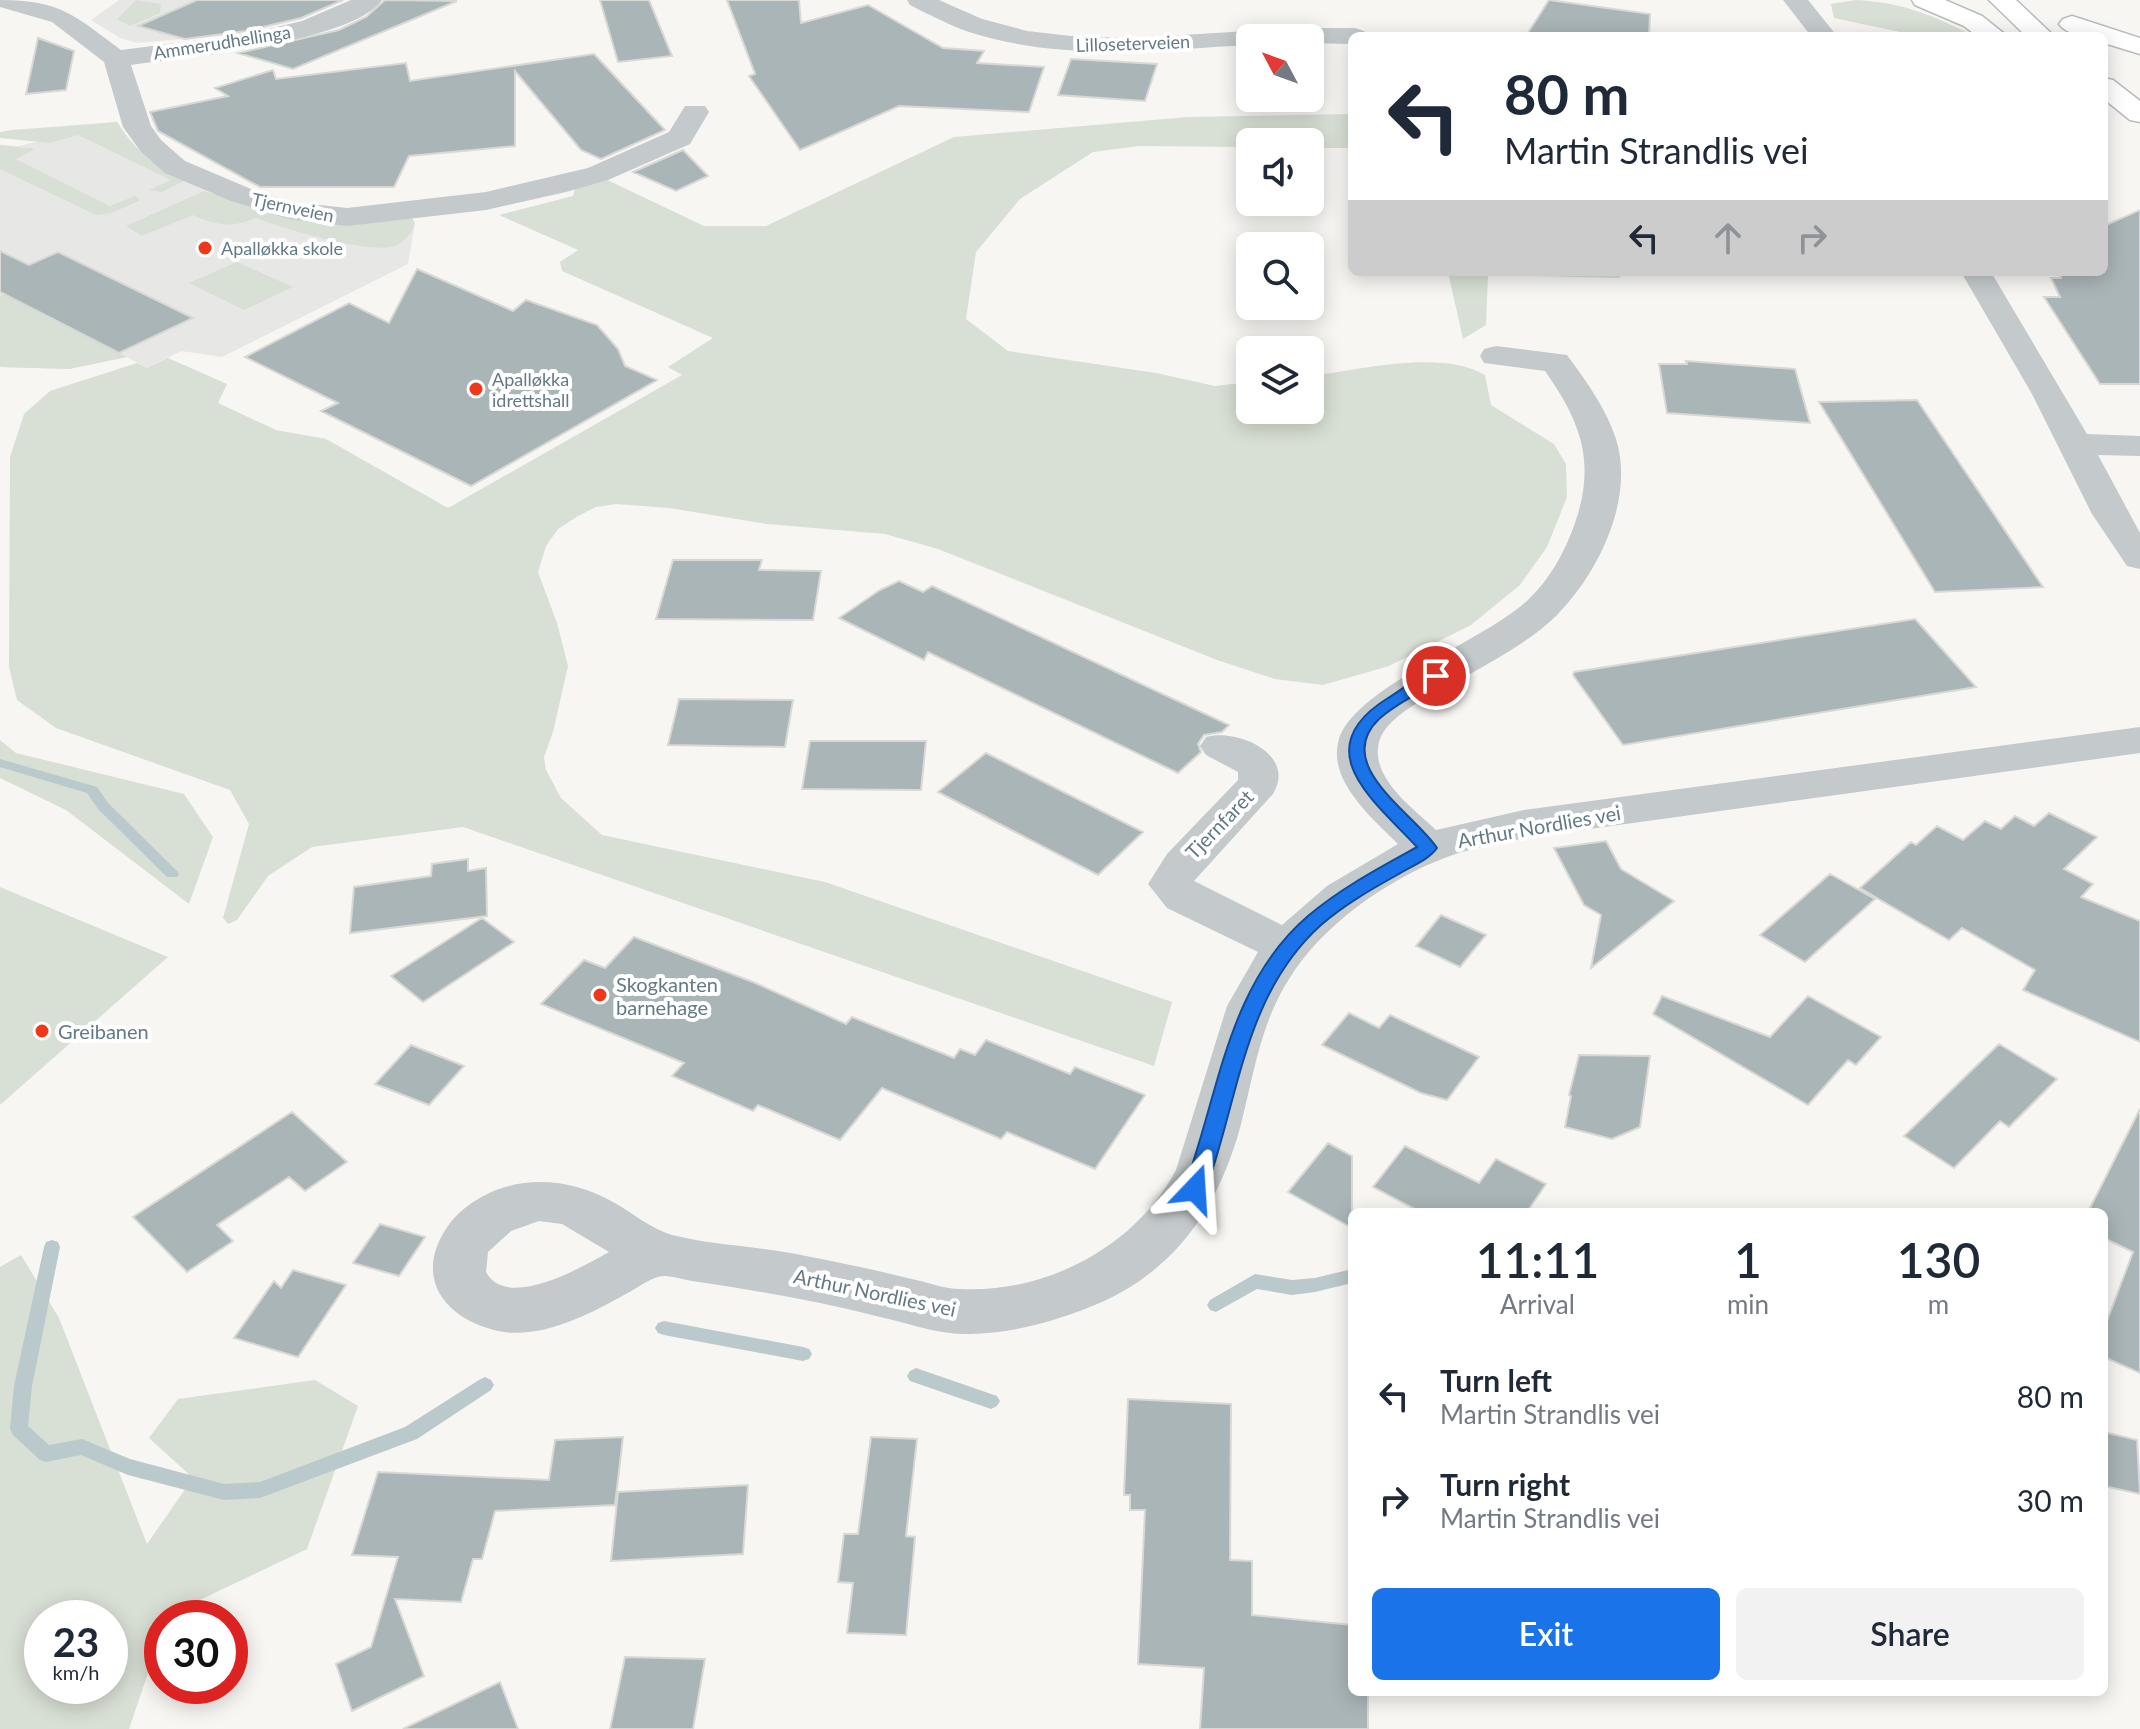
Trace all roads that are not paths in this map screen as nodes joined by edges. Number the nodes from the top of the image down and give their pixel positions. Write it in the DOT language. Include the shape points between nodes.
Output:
graph roads {
  1 [pos="3,0"];
  2 [pos="370,0"];
  3 [pos="919,0"];
  4 [pos="1795,0"];
  5 [pos="1924,0"];
  6 [pos="2001,0"];
  7 [pos="2071,22"];
  8 [pos="1821,32"];
  9 [pos="1987,32"];
  10 [pos="2037,32"];
  11 [pos="2089,32"];
  12 [pos="1348,36"];
  13 [pos="2108,43"];
  14 [pos="2108,50"];
  15 [pos="2134,57"];
  16 [pos="116,59"];
  17 [pos="2108,89"];
  18 [pos="2108,96"];
  19 [pos="2136,111"];
  20 [pos="695,112"];
  21 [pos="1978,276"];
  22 [pos="1496,356"];
  23 [pos="2076,444"];
  24 [pos="2140,446"];
  25 [pos="2140,558"];
  26 [pos="2140,740"];
  27 [pos="1221,746"];
  28 [pos="1428,848"];
  29 [pos="1288,947"];
  30 [pos="655,1252"];
  1 -- 16 [label="street" via="61,17"];
  2 -- 16 [label="street, Ammerudhellinga" via="333,20 281,35"];
  3 -- 12 [label="street, Lilloseterveien" via="971,26 1042,44 1119,48 1303,33"];
  4 -- 8 [label="street"];
  5 -- 9 [label="highway"];
  6 -- 10 [label="highway"];
  7 -- 11 [label="highway"];
  13 -- 15 [label="highway"];
  14 -- 15 [label="highway"];
  16 -- 20 [label="street, Tjernveien" via="137,127 175,167 289,210 347,217 486,201 598,174 680,138"];
  17 -- 19 [label="highway"];
  18 -- 19 [label="highway"];
  21 -- 23 [label="street"];
  22 -- 28 [label="street" via="1555,362 1589,412 1604,457 1605,481 1584,546 1555,596 1506,634 1389,703 1361,731 1355,745 1357,762 1370,786"];
  23 -- 24 [label="street"];
  23 -- 25 [label="street" via="2103,506"];
  26 -- 28 [label="street, Arthur Nordlies vei" via="1524,824"];
  27 -- 29 [label="street, Tjernfaret" via="1260,768 1262,775 1178,866 1170,884 1183,897"];
  28 -- 29 [label="street, Arthur Nordlies vei" via="1347,895"];
  29 -- 30 [label="street, Arthur Nordlies vei" via="1255,998 1195,1189 1153,1242 1090,1282 1057,1297 961,1312 765,1269"];
}
